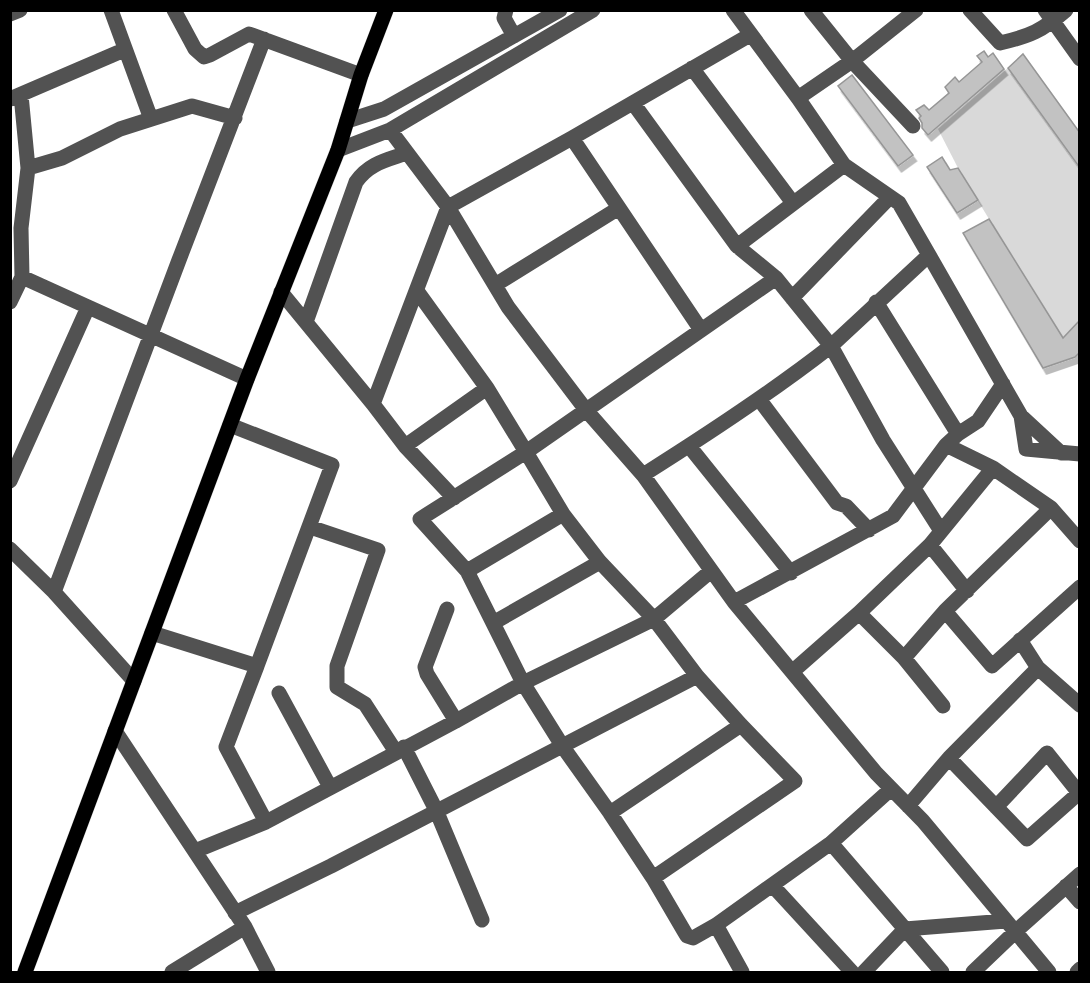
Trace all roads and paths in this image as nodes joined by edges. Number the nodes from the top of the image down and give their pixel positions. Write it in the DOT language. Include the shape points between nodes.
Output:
graph roads {
  1 [pos="20,10"];
  2 [pos="111,10"];
  3 [pos="174,10"];
  4 [pos="386,10"];
  5 [pos="506,10"];
  6 [pos="560,10"];
  7 [pos="593,10"];
  8 [pos="733,10"];
  9 [pos="916,10"];
  10 [pos="970,10"];
  11 [pos="1066,10"];
  12 [pos="815,12"];
  13 [pos="10,14"];
  14 [pos="1049,16"];
  15 [pos="750,35"];
  16 [pos="513,36"];
  17 [pos="264,39"];
  18 [pos="124,50"];
  19 [pos="1080,59"];
  20 [pos="852,61"];
  21 [pos="692,68"];
  22 [pos="361,75"];
  23 [pos="16,97"];
  24 [pos="798,98"];
  25 [pos="633,103"];
  26 [pos="235,118"];
  27 [pos="151,119"];
  28 [pos="347,121"];
  29 [pos="913,126"];
  30 [pos="390,130"];
  31 [pos="572,138"];
  32 [pos="338,150"];
  33 [pos="407,153"];
  34 [pos="844,165"];
  35 [pos="28,168"];
  36 [pos="890,197"];
  37 [pos="793,203"];
  38 [pos="448,207"];
  39 [pos="619,208"];
  40 [pos="737,246"];
  41 [pos="929,255"];
  42 [pos="22,277"];
  43 [pos="776,278"];
  44 [pos="495,285"];
  45 [pos="417,291"];
  46 [pos="281,292"];
  47 [pos="792,298"];
  48 [pos="10,302"];
  49 [pos="876,302"];
  50 [pos="88,307"];
  51 [pos="306,322"];
  52 [pos="702,330"];
  53 [pos="151,336"];
  54 [pos="831,346"];
  55 [pos="247,380"];
  56 [pos="1003,384"];
  57 [pos="486,388"];
  58 [pos="759,399"];
  59 [pos="373,404"];
  60 [pos="586,410"];
  61 [pos="1021,416"];
  62 [pos="230,424"];
  63 [pos="958,434"];
  64 [pos="946,445"];
  65 [pos="405,446"];
  66 [pos="689,446"];
  67 [pos="526,453"];
  68 [pos="1060,453"];
  69 [pos="1080,454"];
  70 [pos="993,468"];
  71 [pos="643,475"];
  72 [pos="10,481"];
  73 [pos="914,490"];
  74 [pos="454,498"];
  75 [pos="1051,508"];
  76 [pos="563,514"];
  77 [pos="310,526"];
  78 [pos="869,530"];
  79 [pos="941,531"];
  80 [pos="1080,541"];
  81 [pos="930,545"];
  82 [pos="10,549"];
  83 [pos="600,562"];
  84 [pos="467,571"];
  85 [pos="711,571"];
  86 [pos="791,573"];
  87 [pos="1080,587"];
  88 [pos="967,591"];
  89 [pos="54,592"];
  90 [pos="734,602"];
  91 [pos="447,609"];
  92 [pos="945,611"];
  93 [pos="859,613"];
  94 [pos="654,619"];
  95 [pos="493,623"];
  96 [pos="152,633"];
  97 [pos="1020,640"];
  98 [pos="904,658"];
  99 [pos="257,666"];
  100 [pos="1038,668"];
  101 [pos="792,672"];
  102 [pos="697,675"];
  103 [pos="134,681"];
  104 [pos="523,683"];
  105 [pos="279,693"];
  106 [pos="1080,705"];
  107 [pos="943,706"];
  108 [pos="456,721"];
  109 [pos="741,725"];
  110 [pos="115,731"];
  111 [pos="563,747"];
  112 [pos="400,750"];
  113 [pos="949,758"];
  114 [pos="330,788"];
  115 [pos="891,789"];
  116 [pos="1079,794"];
  117 [pos="908,806"];
  118 [pos="996,807"];
  119 [pos="436,810"];
  120 [pos="610,813"];
  121 [pos="266,822"];
  122 [pos="831,843"];
  123 [pos="195,851"];
  124 [pos="1080,874"];
  125 [pos="653,878"];
  126 [pos="772,885"];
  127 [pos="1066,886"];
  128 [pos="1080,902"];
  129 [pos="235,913"];
  130 [pos="482,920"];
  131 [pos="716,925"];
  132 [pos="1010,926"];
  133 [pos="244,927"];
  134 [pos="905,929"];
  135 [pos="182,970"];
  136 [pos="25,972"];
  137 [pos="268,972"];
  138 [pos="742,972"];
  139 [pos="852,972"];
  140 [pos="864,972"];
  141 [pos="942,972"];
  142 [pos="974,972"];
  143 [pos="1049,972"];
  1 -- 13 [label="street"];
  2 -- 18 [label="street"];
  3 -- 17 [label="street" via="195,49 204,57 249,34"];
  4 -- 22 [label="main road"];
  5 -- 16 [label="street" via="504,18"];
  6 -- 16 [label="street"];
  7 -- 30 [label="street"];
  8 -- 15 [label="street"];
  9 -- 20 [label="street"];
  10 -- 14 [label="street" via="1000,43 1028,36"];
  11 -- 14 [label="street"];
  12 -- 20 [label="street"];
  14 -- 19 [label="street"];
  15 -- 21 [label="street"];
  15 -- 24 [label="street"];
  16 -- 28 [label="street" via="384,109"];
  17 -- 22 [label="street"];
  17 -- 26 [label="street"];
  18 -- 23 [label="street"];
  18 -- 27 [label="street"];
  20 -- 24 [label="street"];
  20 -- 29 [label="street"];
  21 -- 25 [label="street"];
  21 -- 37 [label="street"];
  22 -- 28 [label="main road"];
  23 -- 35 [label="street"];
  24 -- 34 [label="street"];
  25 -- 31 [label="street"];
  25 -- 40 [label="street"];
  26 -- 27 [label="street" via="192,106"];
  26 -- 53 [label="street"];
  27 -- 35 [label="street" via="120,129 62,158"];
  28 -- 32 [label="main road"];
  30 -- 32 [label="street"];
  30 -- 33 [label="street"];
  31 -- 38 [label="street"];
  31 -- 39 [label="street"];
  32 -- 46 [label="main road"];
  33 -- 38 [label="street"];
  33 -- 51 [label="street" via="374,164 356,182"];
  34 -- 36 [label="street"];
  34 -- 37 [label="street"];
  35 -- 42 [label="street" via="21,228"];
  36 -- 41 [label="street" via="898,203"];
  36 -- 47 [label="street"];
  37 -- 40 [label="street"];
  38 -- 44 [label="street"];
  38 -- 45 [label="street"];
  39 -- 44 [label="street"];
  39 -- 52 [label="street"];
  40 -- 43 [label="street"];
  41 -- 49 [label="street"];
  41 -- 56 [label="street"];
  42 -- 48 [label="street"];
  42 -- 50 [label="street"];
  43 -- 47 [label="street"];
  43 -- 52 [label="street"];
  44 -- 60 [label="street"];
  45 -- 57 [label="street"];
  45 -- 59 [label="street"];
  46 -- 51 [label="street"];
  46 -- 55 [label="main road"];
  47 -- 54 [label="street"];
  49 -- 54 [label="street"];
  49 -- 63 [label="street"];
  50 -- 53 [label="street"];
  50 -- 72 [label="street"];
  51 -- 59 [label="street"];
  52 -- 60 [label="street"];
  53 -- 55 [label="street"];
  53 -- 89 [label="street"];
  54 -- 58 [label="street"];
  54 -- 73 [label="street"];
  55 -- 62 [label="main road"];
  56 -- 61 [label="street"];
  56 -- 63 [label="street" via="978,421"];
  57 -- 65 [label="street"];
  57 -- 67 [label="street"];
  58 -- 66 [label="street"];
  58 -- 78 [label="street" via="837,502"];
  59 -- 65 [label="street"];
  60 -- 67 [label="street"];
  60 -- 71 [label="street"];
  61 -- 68 [label="street"];
  61 -- 68 [label="street" via="1026,449"];
  62 -- 77 [label="street" via="332,465"];
  62 -- 96 [label="main road"];
  63 -- 64 [label="street"];
  64 -- 70 [label="street"];
  64 -- 73 [label="street"];
  65 -- 74 [label="street"];
  66 -- 71 [label="street"];
  66 -- 86 [label="street"];
  67 -- 74 [label="street"];
  67 -- 76 [label="street"];
  68 -- 69 [label="street"];
  70 -- 75 [label="street"];
  70 -- 79 [label="street"];
  71 -- 85 [label="street"];
  73 -- 78 [label="street" via="893,516"];
  73 -- 79 [label="street"];
  74 -- 84 [label="street" via="420,519"];
  75 -- 80 [label="street"];
  75 -- 88 [label="street"];
  76 -- 83 [label="street"];
  76 -- 84 [label="street"];
  77 -- 99 [label="street"];
  77 -- 112 [label="street" via="378,550 337,666 337,687 365,704"];
  78 -- 86 [label="street"];
  79 -- 81 [label="street"];
  81 -- 88 [label="street"];
  81 -- 93 [label="street"];
  82 -- 89 [label="street"];
  83 -- 94 [label="street"];
  83 -- 95 [label="street"];
  84 -- 95 [label="street"];
  85 -- 90 [label="street"];
  85 -- 94 [label="street"];
  86 -- 90 [label="street"];
  87 -- 97 [label="street"];
  88 -- 92 [label="street"];
  89 -- 103 [label="street"];
  90 -- 101 [label="street"];
  91 -- 108 [label="street" via="425,667"];
  92 -- 97 [label="street" via="992,666"];
  92 -- 98 [label="street"];
  93 -- 98 [label="street"];
  93 -- 101 [label="street"];
  94 -- 102 [label="street"];
  94 -- 104 [label="street"];
  95 -- 104 [label="street"];
  96 -- 99 [label="street"];
  96 -- 103 [label="main road"];
  97 -- 100 [label="street"];
  98 -- 107 [label="street"];
  99 -- 121 [label="street" via="226,747"];
  100 -- 106 [label="street"];
  100 -- 113 [label="street"];
  101 -- 115 [label="street"];
  102 -- 109 [label="street"];
  102 -- 111 [label="street"];
  103 -- 110 [label="main road"];
  104 -- 108 [label="street"];
  104 -- 111 [label="street"];
  105 -- 114 [label="street"];
  108 -- 112 [label="street"];
  109 -- 120 [label="street"];
  109 -- 125 [label="street" via="795,781"];
  110 -- 123 [label="street"];
  110 -- 136 [label="main road"];
  111 -- 119 [label="street"];
  111 -- 120 [label="street"];
  112 -- 114 [label="street"];
  112 -- 119 [label="street"];
  113 -- 117 [label="street"];
  113 -- 118 [label="street"];
  114 -- 121 [label="street"];
  115 -- 117 [label="street"];
  115 -- 122 [label="street"];
  116 -- 118 [label="street" via="1027,839"];
  116 -- 118 [label="street" via="1047,753"];
  117 -- 132 [label="street"];
  119 -- 129 [label="street"];
  119 -- 130 [label="street"];
  120 -- 125 [label="street"];
  121 -- 123 [label="street"];
  122 -- 126 [label="street"];
  122 -- 134 [label="street"];
  123 -- 129 [label="street"];
  124 -- 127 [label="street"];
  125 -- 131 [label="street" via="687,936 693,938"];
  126 -- 131 [label="street"];
  126 -- 139 [label="street"];
  127 -- 128 [label="street"];
  127 -- 132 [label="street"];
  129 -- 133 [label="street"];
  131 -- 138 [label="street"];
  132 -- 134 [label="street"];
  132 -- 142 [label="street"];
  132 -- 143 [label="street"];
  133 -- 135 [label="street"];
  133 -- 137 [label="street"];
  134 -- 140 [label="street"];
  134 -- 141 [label="street"];
}
